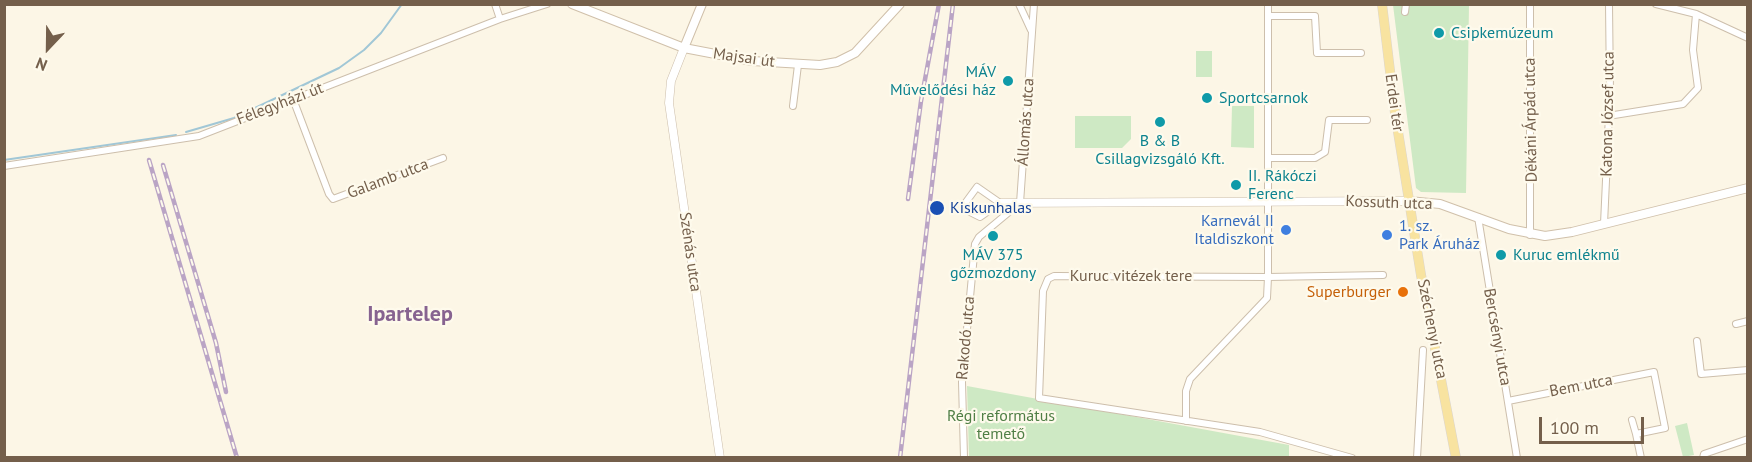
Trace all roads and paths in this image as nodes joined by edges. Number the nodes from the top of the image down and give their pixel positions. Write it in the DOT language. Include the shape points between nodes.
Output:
graph roads {
  1 [pos="495,4"];
  2 [pos="547,4"];
  3 [pos="572,4"];
  4 [pos="702,4"];
  5 [pos="900,4"];
  6 [pos="1019,4"];
  7 [pos="1034,4"];
  8 [pos="1268,4"];
  9 [pos="1382,4"];
  10 [pos="1530,4"];
  11 [pos="1609,4"];
  12 [pos="1656,4"];
  13 [pos="1696,14"];
  14 [pos="1268,16"];
  15 [pos="500,19"];
  16 [pos="696,21"];
  17 [pos="1748,38"];
  18 [pos="663,40"];
  19 [pos="1032,42"];
  20 [pos="684,48"];
  21 [pos="1361,53"];
  22 [pos="798,65"];
  23 [pos="292,99"];
  24 [pos="794,106"];
  25 [pos="1608,116"];
  26 [pos="1367,120"];
  27 [pos="443,158"];
  28 [pos="1268,158"];
  29 [pos="4,166"];
  30 [pos="1748,188"];
  31 [pos="1409,201"];
  32 [pos="1020,202"];
  33 [pos="1268,202"];
  34 [pos="1000,203"];
  35 [pos="1478,217"];
  36 [pos="1604,224"];
  37 [pos="1530,235"];
  38 [pos="1383,275"];
  39 [pos="1268,276"];
  40 [pos="1748,321"];
  41 [pos="1736,324"];
  42 [pos="1696,341"];
  43 [pos="1423,350"];
  44 [pos="1748,370"];
  45 [pos="1508,401"];
  46 [pos="1186,420"];
  47 [pos="1632,420"];
  48 [pos="1636,434"];
  49 [pos="1748,439"];
  50 [pos="1704,456"];
  51 [pos="720,458"];
  52 [pos="964,458"];
  53 [pos="1352,458"];
  54 [pos="1417,458"];
  55 [pos="1456,458"];
  56 [pos="1517,458"];
  57 [pos="1641,458"];
  1 -- 15 [label="street"];
  2 -- 15 [label="street, Félegyházi út"];
  3 -- 18 [label="main road, Majsai út"];
  4 -- 16 [label="main road"];
  5 -- 22 [label="main road, Majsai út" via="849,57 826,65"];
  6 -- 19 [label="street, Állomás utca"];
  7 -- 19 [label="street, Állomás utca"];
  8 -- 14 [label="street"];
  9 -- 31 [label="main road, Erdei tér"];
  10 -- 37 [label="street, Dékáni Árpád utca"];
  11 -- 25 [label="street, Katona József utca"];
  12 -- 13 [label="street"];
  13 -- 17 [label="street"];
  13 -- 25 [label="street" via="1693,50 1698,88 1683,104"];
  14 -- 21 [label="street" via="1315,16 1317,52"];
  14 -- 28 [label="street"];
  15 -- 23 [label="street, Félegyházi út"];
  16 -- 18 [label="main road" via="681,37"];
  16 -- 20 [label="main road"];
  18 -- 20 [label="main road, Majsai út"];
  19 -- 32 [label="street, Állomás utca"];
  20 -- 22 [label="main road, Majsai út" via="724,57"];
  20 -- 51 [label="street, Szénás utca" via="671,81 669,104"];
  22 -- 24 [label="street"];
  23 -- 27 [label="street, Galamb utca" via="333,199"];
  23 -- 29 [label="street, Félegyházi út" via="191,138"];
  25 -- 36 [label="street, Katona József utca"];
  26 -- 28 [label="street, Erdei tér" via="1329,120 1325,152 1315,158"];
  28 -- 33 [label="street"];
  30 -- 36 [label="main road, Kossuth utca"];
  31 -- 33 [label="street, Kossuth utca"];
  31 -- 35 [label="main road, Kossuth utca" via="1440,204"];
  31 -- 55 [label="main road, Széchenyi utca"];
  32 -- 33 [label="street, Kossuth utca"];
  32 -- 34 [label="street, Kossuth utca"];
  32 -- 52 [label="street, Rakodó utca" via="975,244 962,382"];
  33 -- 39 [label="street"];
  34 -- 34 [label="street" via="977,187 966,202 976,217"];
  35 -- 37 [label="main road, Kossuth utca"];
  35 -- 45 [label="street, Bercsényi utca"];
  36 -- 37 [label="main road, Kossuth utca" via="1555,235"];
  38 -- 39 [label="street, Kuruc vitézek tere"];
  39 -- 46 [label="street" via="1267,298 1190,379"];
  39 -- 46 [label="street, Kuruc vitézek tere" via="1054,276 1046,282 1039,398"];
  40 -- 41 [label="street"];
  42 -- 44 [label="street" via="1701,374"];
  43 -- 54 [label="street"];
  45 -- 48 [label="street, Bem utca" via="1654,372 1665,428"];
  45 -- 56 [label="street, Bercsényi utca"];
  46 -- 53 [label="street, Kuruc vitézek tere" via="1260,432"];
  47 -- 48 [label="street"];
  48 -- 57 [label="street"];
  49 -- 50 [label="street"];
}
